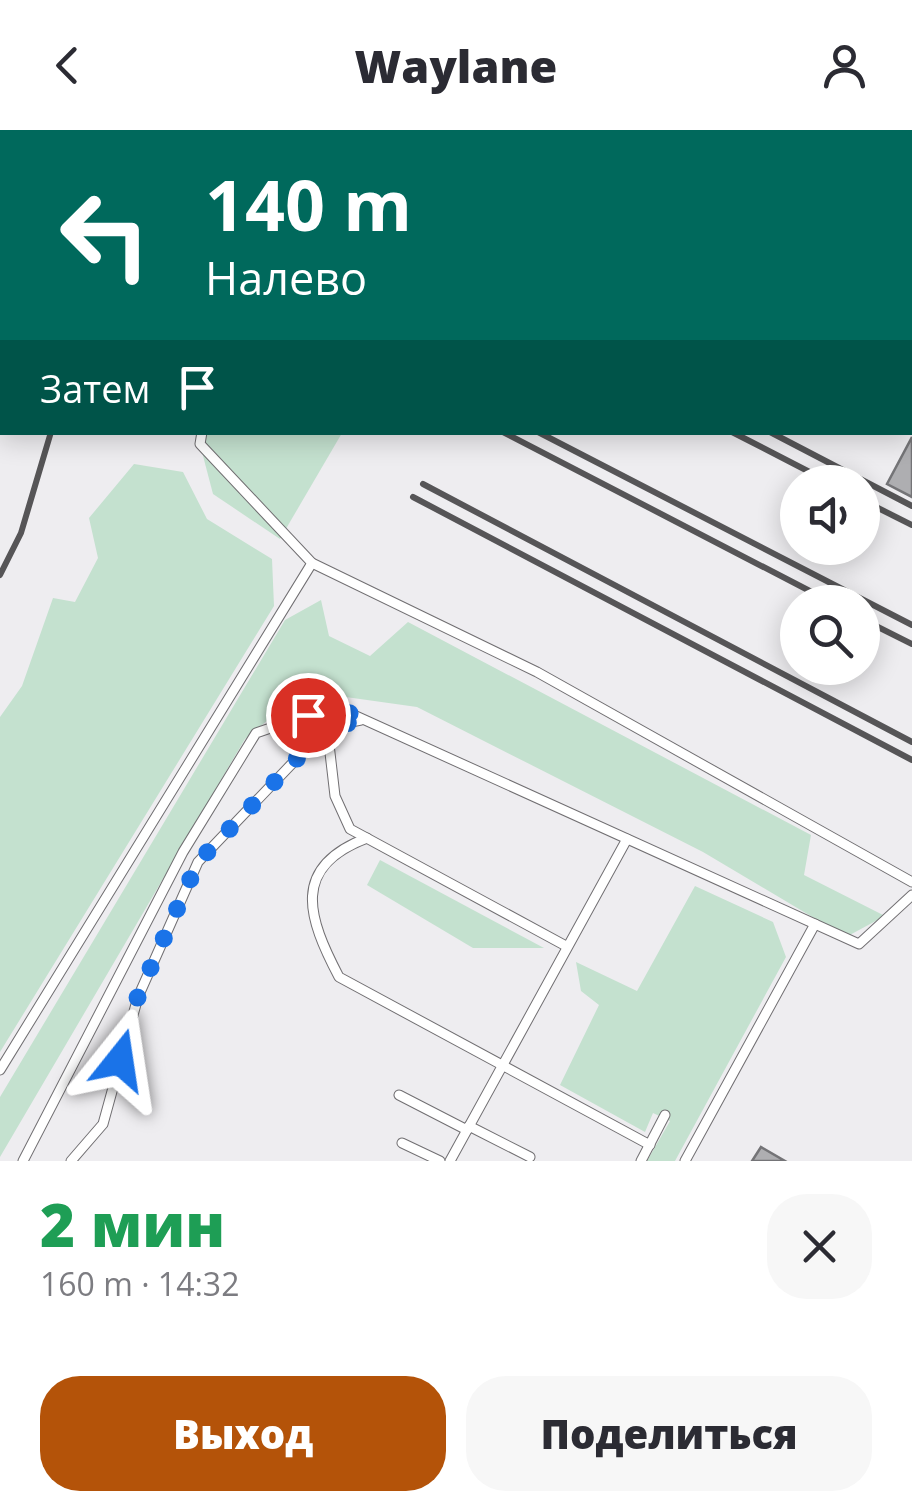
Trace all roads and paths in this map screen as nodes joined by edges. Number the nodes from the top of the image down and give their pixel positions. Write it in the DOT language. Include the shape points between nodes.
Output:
graph roads {
  1 [pos="202,435"];
  2 [pos="312,564"];
  3 [pos="364,720"];
  4 [pos="327,727"];
  5 [pos="367,838"];
  6 [pos="627,839"];
  7 [pos="912,882"];
  8 [pos="912,894"];
  9 [pos="815,924"];
  10 [pos="566,946"];
  11 [pos="502,1065"];
  12 [pos="0,1070"];
  13 [pos="399,1094"];
  14 [pos="665,1115"];
  15 [pos="468,1128"];
  16 [pos="402,1143"];
  17 [pos="650,1145"];
  18 [pos="530,1157"];
  19 [pos="22,1161"];
  20 [pos="71,1161"];
  21 [pos="440,1161"];
  22 [pos="450,1161"];
  23 [pos="642,1161"];
  24 [pos="684,1161"];
  1 -- 2 [label="lane" via="200,444"];
  2 -- 7 [label="lane" via="537,672"];
  2 -- 12 [label="lane"];
  3 -- 4 [label="lane"];
  3 -- 6 [label="lane"];
  3 -- 19 [label="lane" via="334,706 256,733 183,852"];
  4 -- 5 [label="lane" via="335,796 350,829"];
  4 -- 20 [label="lane" via="198,862 138,996 102,1124"];
  5 -- 10 [label="lane"];
  5 -- 11 [label="lane" via="333,850 313,887 315,931 339,978"];
  6 -- 9 [label="lane"];
  6 -- 10 [label="lane"];
  8 -- 9 [label="lane" via="858,944"];
  9 -- 24 [label="lane"];
  10 -- 11 [label="lane"];
  11 -- 15 [label="lane"];
  11 -- 17 [label="lane"];
  13 -- 15 [label="lane"];
  14 -- 17 [label="lane"];
  15 -- 18 [label="lane"];
  15 -- 22 [label="lane"];
  16 -- 21 [label="lane"];
  17 -- 23 [label="lane"];
}
